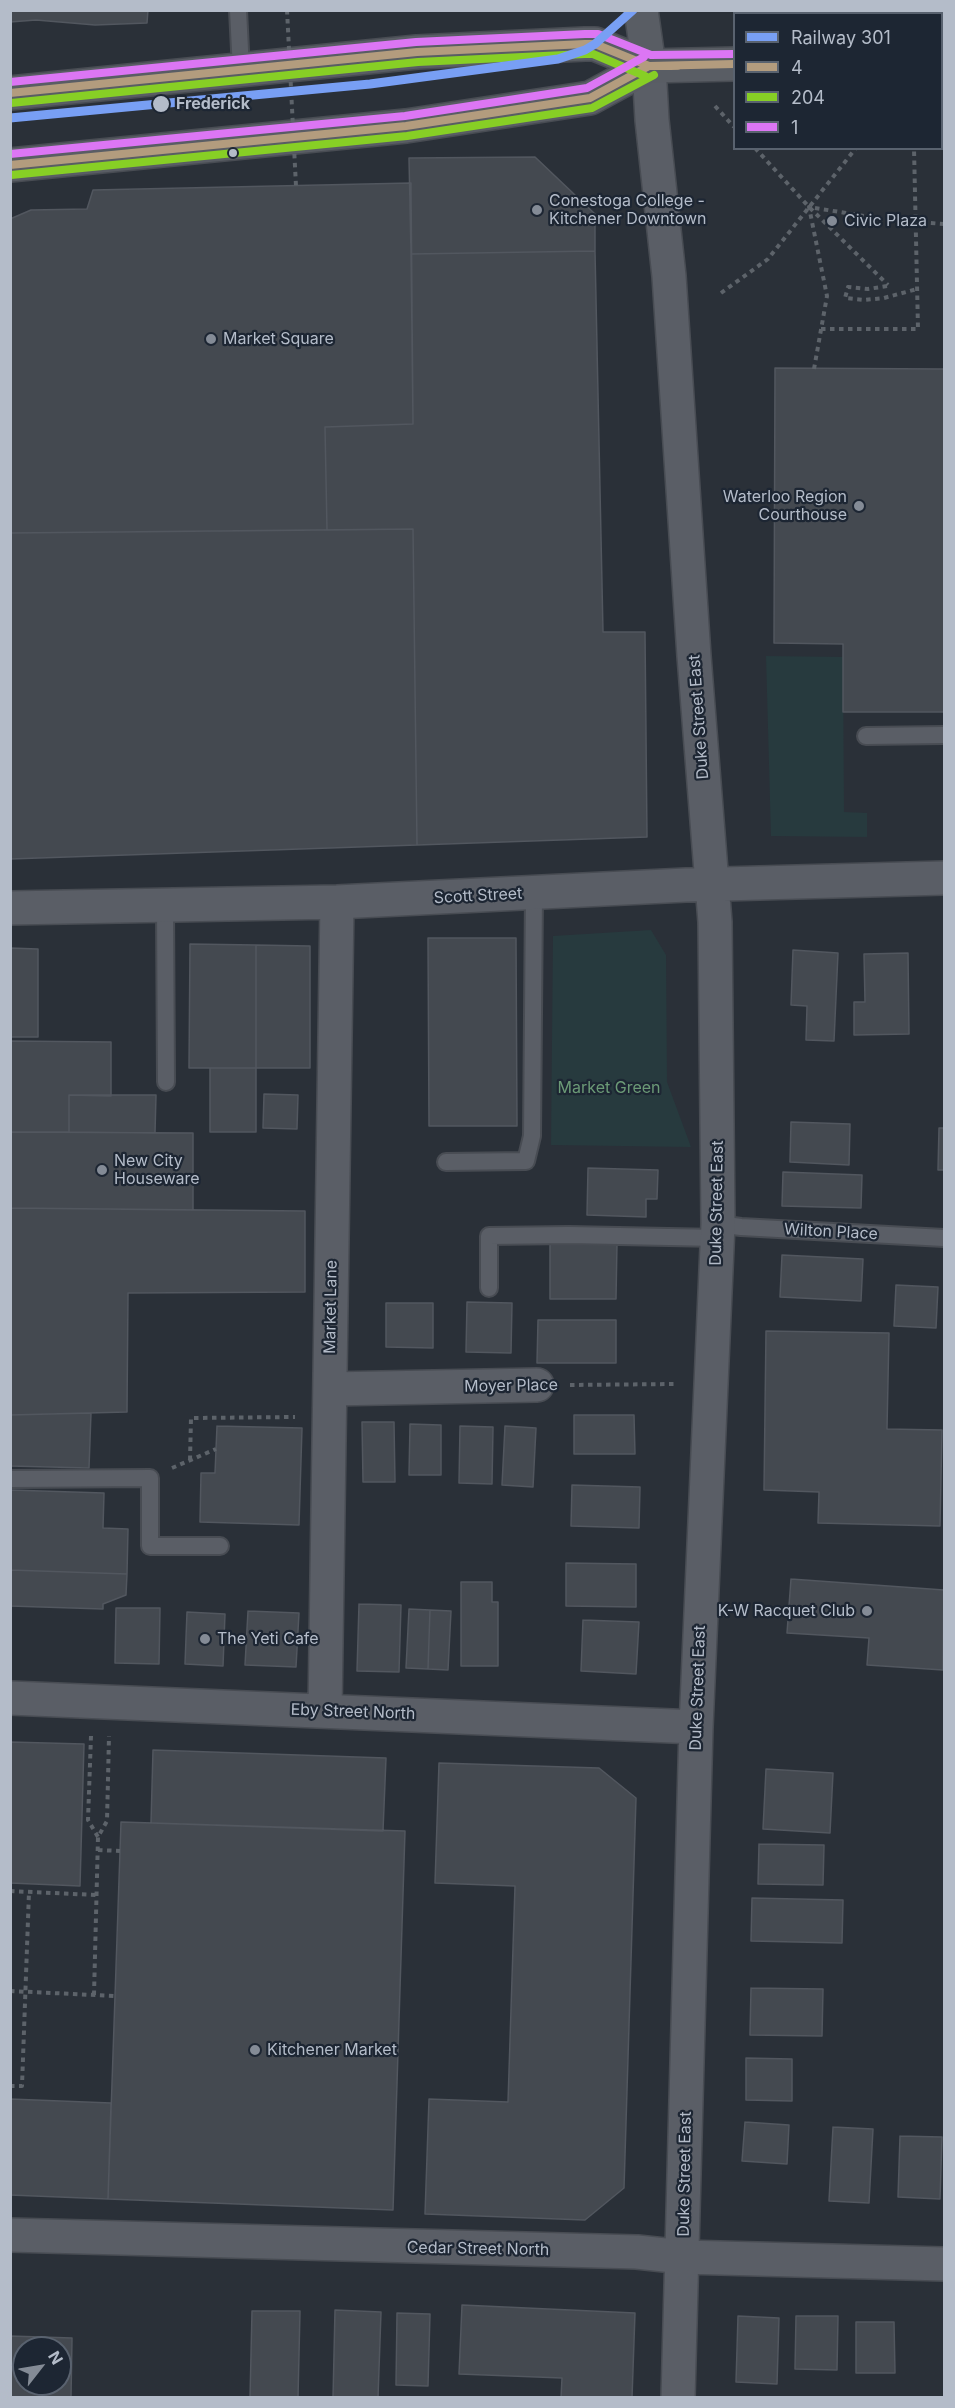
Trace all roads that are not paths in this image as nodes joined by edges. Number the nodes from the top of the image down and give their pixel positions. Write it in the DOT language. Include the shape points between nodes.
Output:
graph roads {
  1 [pos="238,10"];
  2 [pos="641,10"];
  3 [pos="733,64"];
  4 [pos="649,66"];
  5 [pos="241,70"];
  6 [pos="10,93"];
  7 [pos="10,165"];
  8 [pos="945,735"];
  9 [pos="866,736"];
  10 [pos="945,878"];
  11 [pos="712,884"];
  12 [pos="534,893"];
  13 [pos="338,902"];
  14 [pos="165,906"];
  15 [pos="10,908"];
  16 [pos="166,1082"];
  17 [pos="446,1162"];
  18 [pos="718,1231"];
  19 [pos="945,1238"];
  20 [pos="489,1288"];
  21 [pos="537,1385"];
  22 [pos="330,1403"];
  23 [pos="10,1479"];
  24 [pos="220,1546"];
  25 [pos="10,1698"];
  26 [pos="325,1711"];
  27 [pos="696,1727"];
  28 [pos="10,2235"];
  29 [pos="683,2257"];
  30 [pos="945,2264"];
  31 [pos="678,2397"];
  1 -- 5 [label="lane"];
  2 -- 4 [label="main road, Duke Street East"];
  3 -- 4 [label="main road"];
  4 -- 5 [label="main road" via="595,44 585,44 417,52"];
  4 -- 7 [label="main road" via="590,98 567,102 406,126"];
  4 -- 11 [label="street, Duke Street East" via="669,276"];
  5 -- 6 [label="main road"];
  8 -- 9 [label="lane"];
  10 -- 11 [label="street, Scott Street"];
  11 -- 12 [label="street, Scott Street"];
  11 -- 18 [label="street, Duke Street East"];
  12 -- 13 [label="street, Scott Street"];
  12 -- 17 [label="lane" via="532,1136 526,1161"];
  13 -- 14 [label="street, Scott Street"];
  13 -- 22 [label="street, Market Lane"];
  14 -- 15 [label="street, Scott Street"];
  14 -- 16 [label="lane"];
  18 -- 19 [label="lane, Wilton Place"];
  18 -- 20 [label="lane, Wilton Place" via="489,1236"];
  18 -- 27 [label="street, Duke Street East"];
  21 -- 22 [label="street, Moyer Place"];
  22 -- 26 [label="street, Market Lane"];
  23 -- 24 [label="lane" via="150,1478 150,1546"];
  25 -- 26 [label="street, Eby Street North"];
  26 -- 27 [label="street, Eby Street North"];
  27 -- 29 [label="street, Duke Street East"];
  28 -- 29 [label="street, Cedar Street North" via="637,2252"];
  29 -- 30 [label="street, Cedar Street North"];
  29 -- 31 [label="street, Duke Street East"];
}
